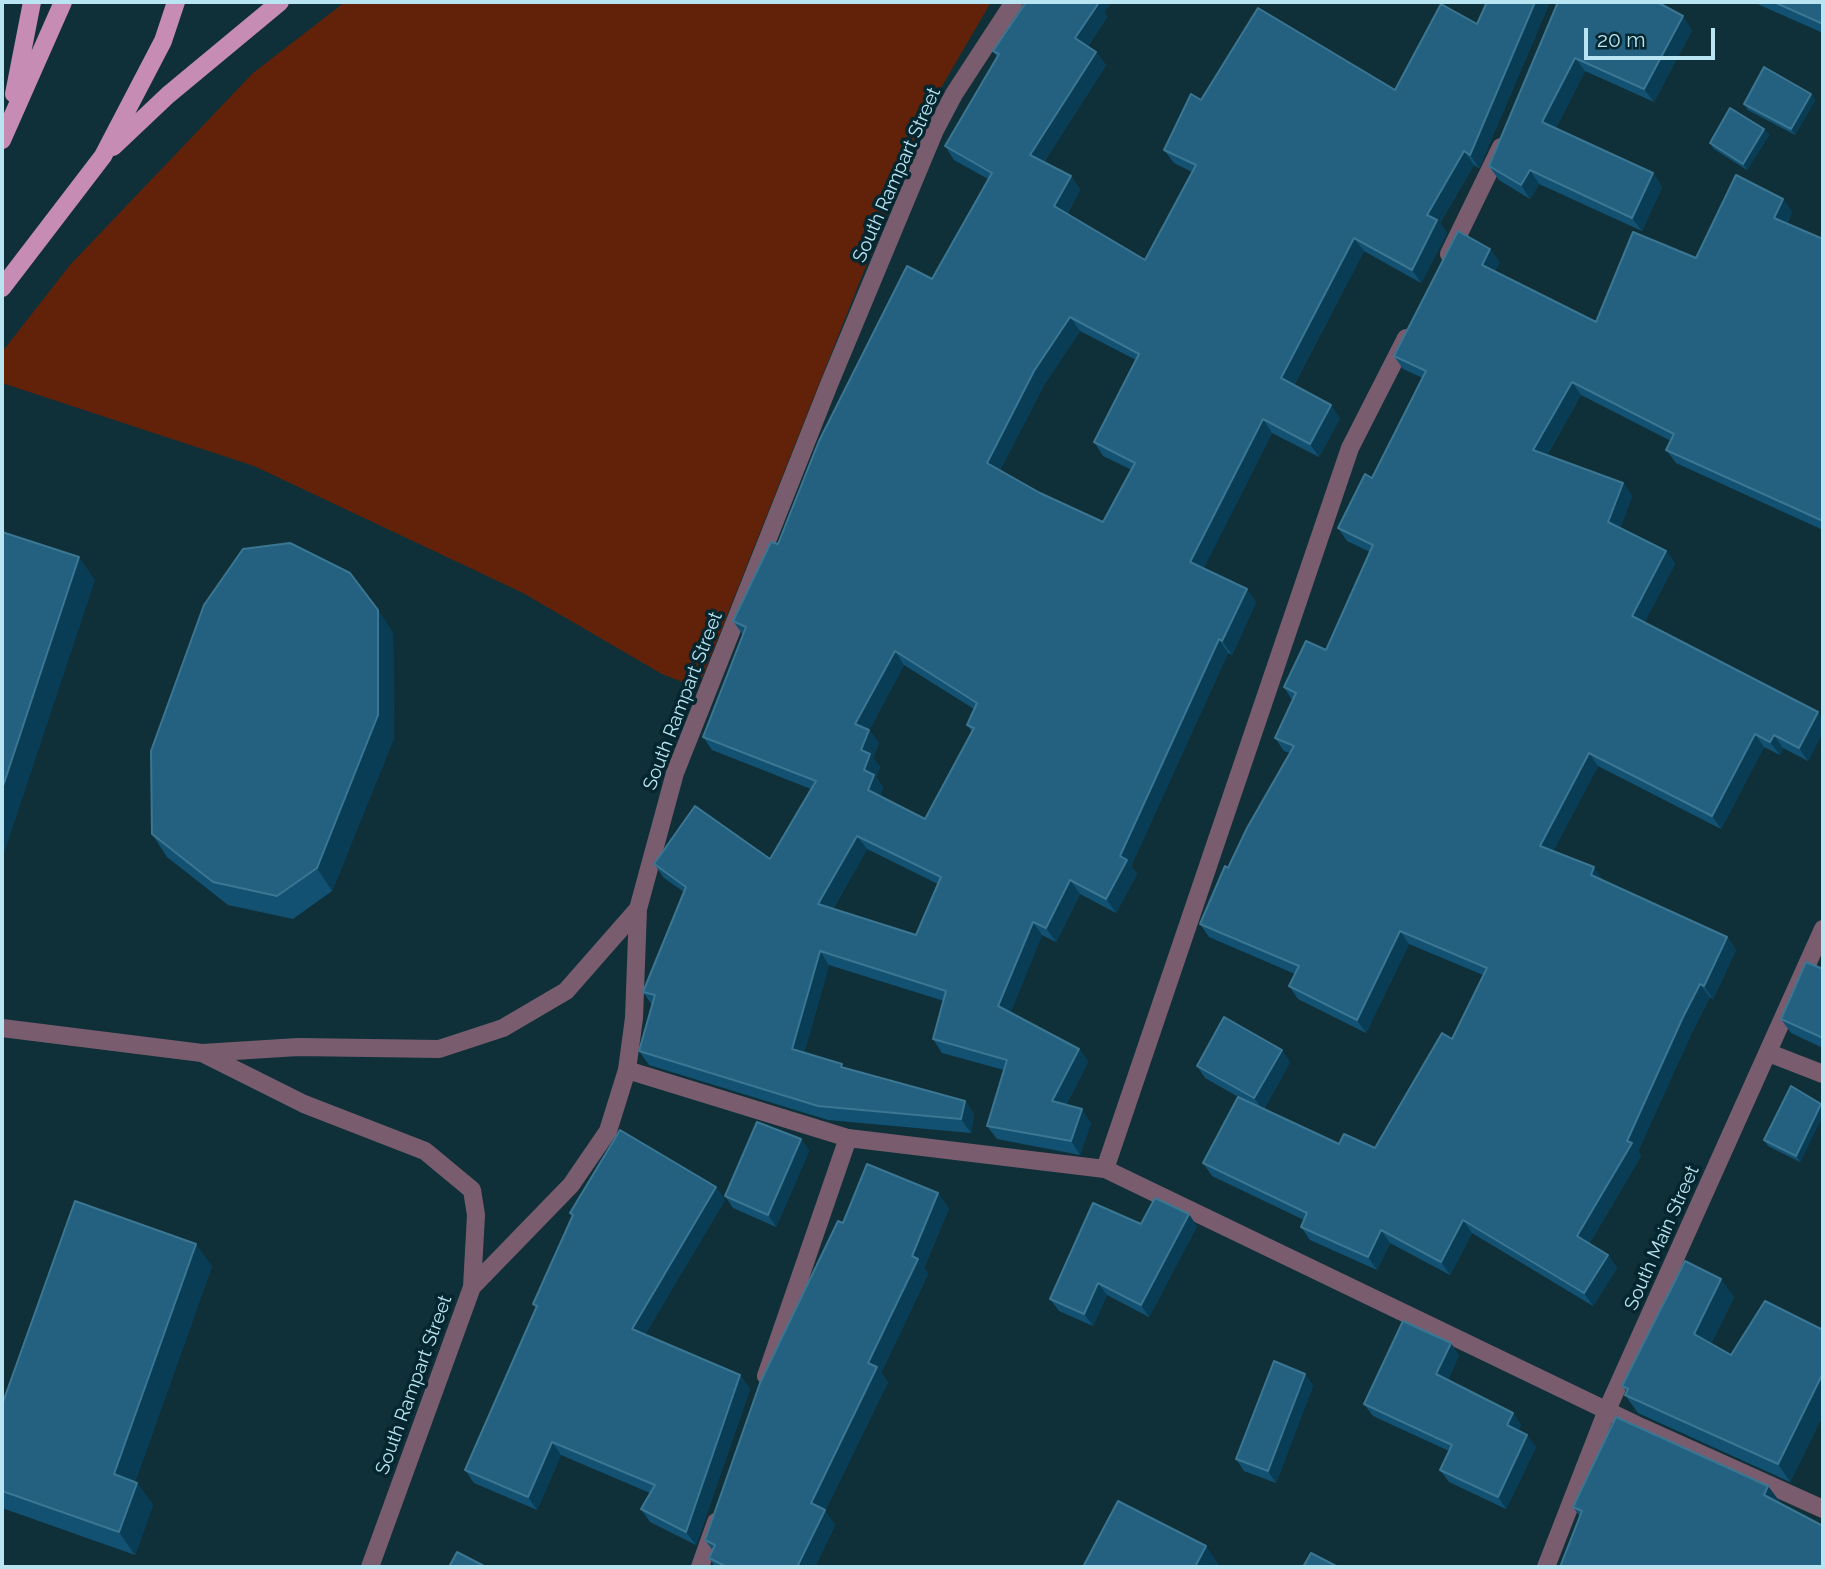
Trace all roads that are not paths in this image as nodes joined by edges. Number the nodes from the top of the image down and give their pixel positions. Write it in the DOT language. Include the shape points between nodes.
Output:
graph roads {
  1 [pos="32,2"];
  2 [pos="63,2"];
  3 [pos="176,2"];
  4 [pos="280,2"];
  5 [pos="1014,2"];
  6 [pos="1508,129"];
  7 [pos="5,132"];
  8 [pos="103,156"];
  9 [pos="1444,265"];
  10 [pos="2,288"];
  11 [pos="1412,326"];
  12 [pos="638,909"];
  13 [pos="1823,929"];
  14 [pos="2,1028"];
  15 [pos="202,1053"];
  16 [pos="1769,1053"];
  17 [pos="626,1070"];
  18 [pos="1823,1074"];
  19 [pos="848,1138"];
  20 [pos="1105,1170"];
  21 [pos="472,1287"];
  22 [pos="758,1398"];
  23 [pos="1607,1410"];
  24 [pos="722,1502"];
  25 [pos="1823,1509"];
  26 [pos="370,1567"];
  27 [pos="700,1567"];
  28 [pos="1546,1567"];
  1 -- 7 [label="main road"];
  2 -- 7 [label="main road"];
  3 -- 8 [label="main road" via="163,41"];
  4 -- 8 [label="main road"];
  5 -- 12 [label="street, South Rampart Street" via="935,130 830,382 676,773"];
  6 -- 9 [label="street"];
  8 -- 10 [label="main road"];
  11 -- 20 [label="street" via="1350,448"];
  12 -- 15 [label="street" via="566,991 503,1028 452,1045 439,1049 298,1047"];
  12 -- 17 [label="street, South Rampart Street" via="634,1018"];
  13 -- 16 [label="street, South Main Street"];
  14 -- 15 [label="street"];
  15 -- 21 [label="street" via="304,1104 425,1151 472,1190 476,1215"];
  16 -- 18 [label="street"];
  16 -- 23 [label="street, South Main Street"];
  17 -- 19 [label="street"];
  17 -- 21 [label="street, South Rampart Street" via="608,1131 571,1185"];
  19 -- 20 [label="street"];
  19 -- 22 [label="street"];
  20 -- 23 [label="street"];
  21 -- 26 [label="street, South Rampart Street"];
  23 -- 25 [label="street"];
  23 -- 28 [label="street, South Main Street"];
  24 -- 27 [label="street"];
}
